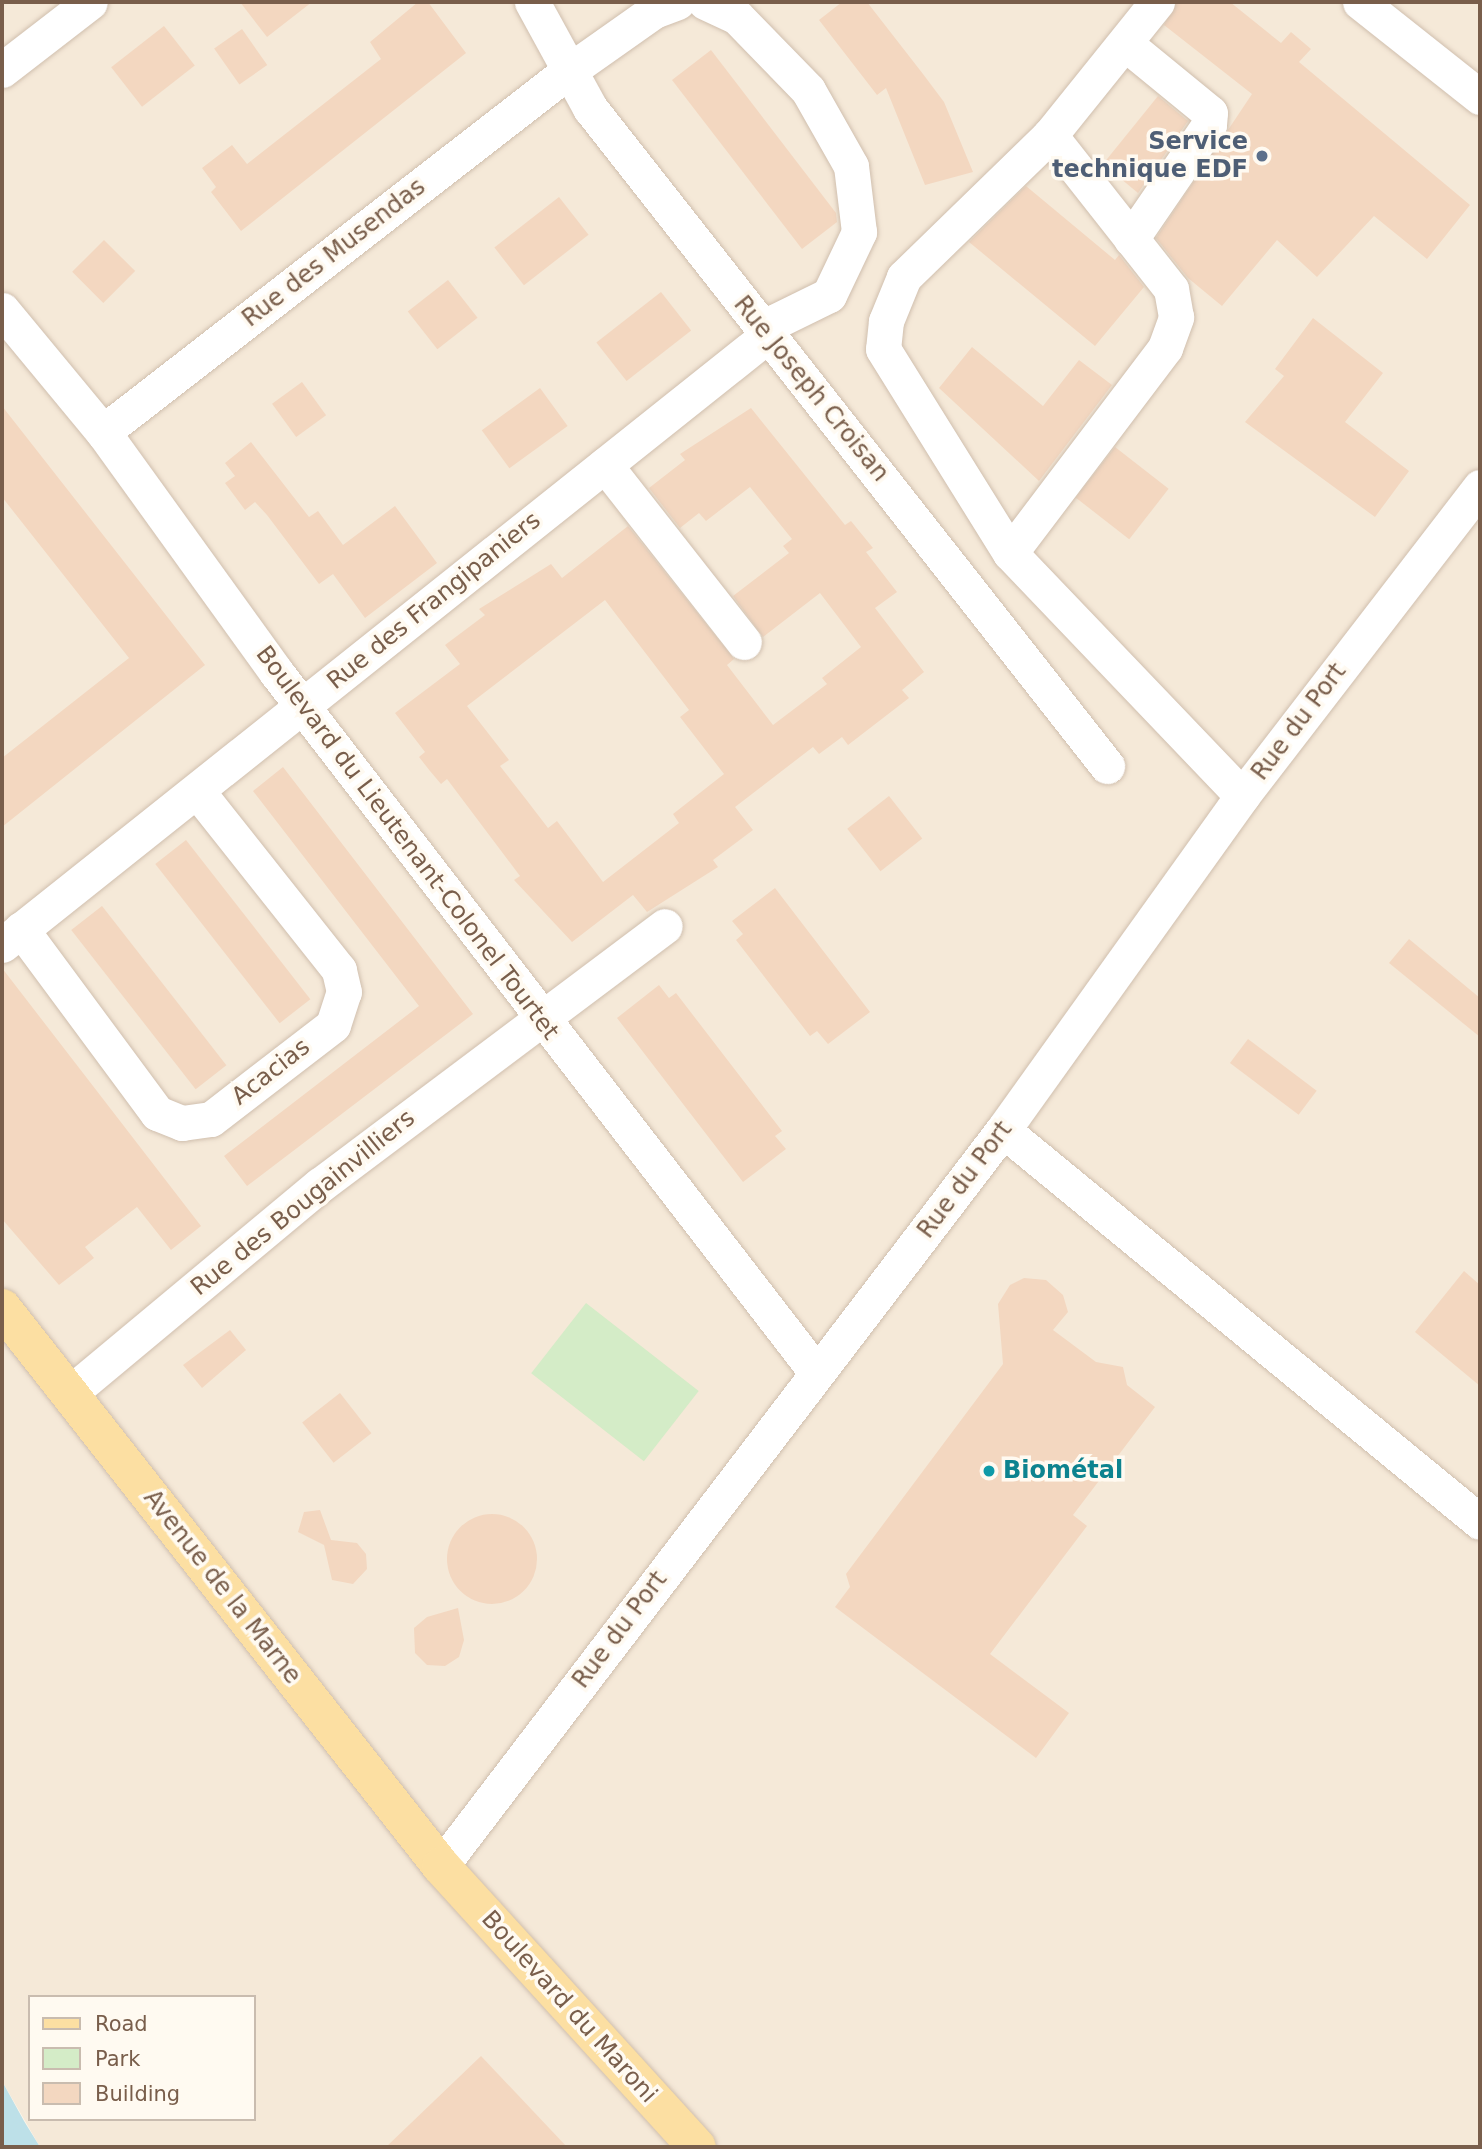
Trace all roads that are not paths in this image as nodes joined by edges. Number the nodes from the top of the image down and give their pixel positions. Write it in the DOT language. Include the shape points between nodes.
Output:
graph roads {
  1 [pos="90,2"];
  2 [pos="532,2"];
  3 [pos="677,2"];
  4 [pos="705,2"];
  5 [pos="1157,2"];
  6 [pos="1360,2"];
  7 [pos="1399,13"];
  8 [pos="1127,45"];
  9 [pos="2,70"];
  10 [pos="566,73"];
  11 [pos="1480,97"];
  12 [pos="1050,135"];
  13 [pos="1131,239"];
  14 [pos="2,310"];
  15 [pos="768,335"];
  16 [pos="103,432"];
  17 [pos="605,465"];
  18 [pos="1480,487"];
  19 [pos="1010,553"];
  20 [pos="744,642"];
  21 [pos="304,705"];
  22 [pos="1107,766"];
  23 [pos="198,793"];
  24 [pos="1242,796"];
  25 [pos="665,926"];
  26 [pos="11,937"];
  27 [pos="540,1018"];
  28 [pos="1003,1130"];
  29 [pos="2,1308"];
  30 [pos="817,1372"];
  31 [pos="70,1393"];
  32 [pos="1480,1522"];
  33 [pos="441,1866"];
  34 [pos="697,2147"];
  1 -- 9 [label="street"];
  2 -- 10 [label="street, Rue Joseph Croisan"];
  3 -- 10 [label="street, Rue des Musendas" via="654,10"];
  4 -- 15 [label="street, Rue des Frangipaniers" via="737,17 808,90 856,182 859,232 839,279 818,304 776,321"];
  5 -- 8 [label="street"];
  6 -- 7 [label="street"];
  7 -- 11 [label="street"];
  8 -- 12 [label="street"];
  8 -- 13 [label="street" via="1210,113 1209,125"];
  10 -- 15 [label="street, Rue Joseph Croisan"];
  10 -- 16 [label="street, Rue des Musendas"];
  12 -- 13 [label="street"];
  12 -- 19 [label="street" via="904,277 884,336 886,362"];
  13 -- 19 [label="street" via="1175,296 1171,334"];
  14 -- 16 [label="street, Boulevard du Lieutenant-Colonel Tourtet"];
  15 -- 17 [label="street, Rue des Frangipaniers"];
  15 -- 22 [label="street, Rue Joseph Croisan"];
  16 -- 21 [label="street, Boulevard du Lieutenant-Colonel Tourtet"];
  17 -- 20 [label="street"];
  17 -- 21 [label="street, Rue des Frangipaniers"];
  18 -- 24 [label="street, Rue du Port"];
  19 -- 24 [label="street"];
  21 -- 23 [label="street, Rue des Frangipaniers"];
  21 -- 27 [label="street, Boulevard du Lieutenant-Colonel Tourtet"];
  23 -- 26 [label="street, Rue des Frangipaniers"];
  23 -- 26 [label="street, Acacias" via="339,971 344,992 333,1025 211,1119 182,1123 157,1113"];
  24 -- 28 [label="street, Rue du Port"];
  25 -- 27 [label="street, Rue des Bougainvilliers"];
  27 -- 30 [label="street, Boulevard du Lieutenant-Colonel Tourtet"];
  27 -- 31 [label="street, Rue des Bougainvilliers" via="320,1185"];
  28 -- 30 [label="street, Rue du Port"];
  28 -- 32 [label="street"];
  29 -- 31 [label="main road, Avenue de la Marne"];
  30 -- 33 [label="street, Rue du Port"];
  31 -- 33 [label="main road, Avenue de la Marne"];
  33 -- 34 [label="main road, Boulevard du Maroni"];
}
